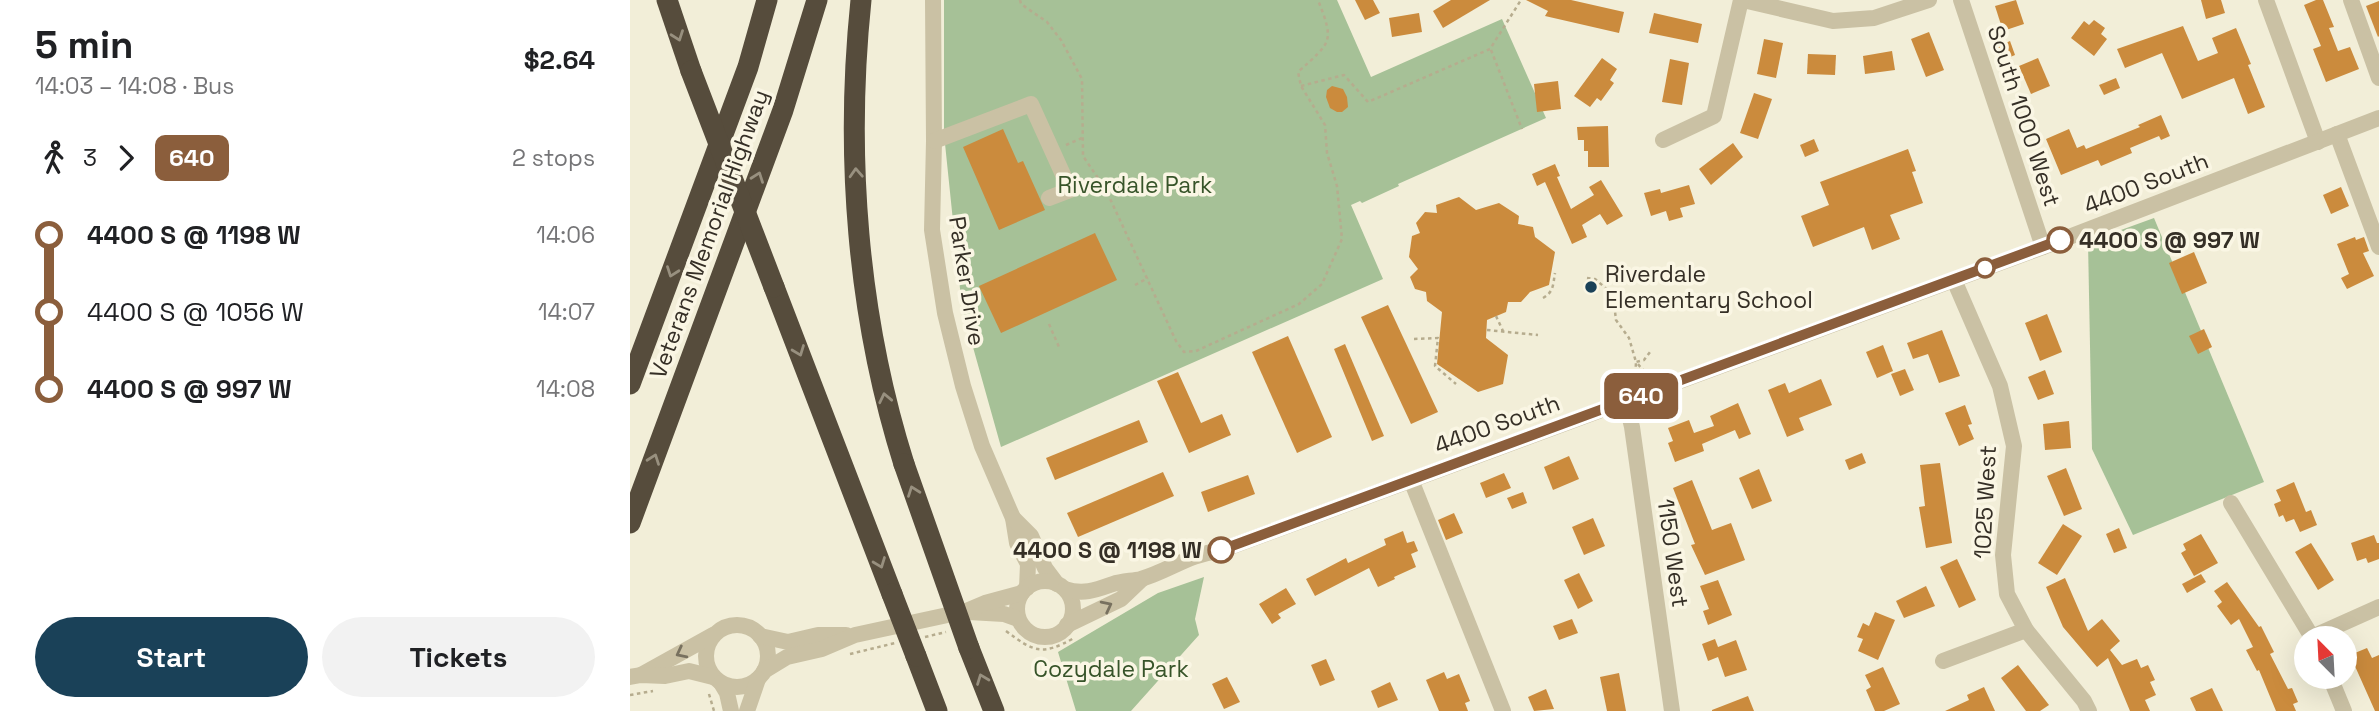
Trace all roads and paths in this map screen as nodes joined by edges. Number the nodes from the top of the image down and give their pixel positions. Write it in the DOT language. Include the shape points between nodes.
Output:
graph roads {
  1 [pos="667,0"];
  2 [pos="767,0"];
  3 [pos="817,0"];
  4 [pos="861,0"];
  5 [pos="933,0"];
  6 [pos="1020,0"];
  7 [pos="1318,0"];
  8 [pos="1521,0"];
  9 [pos="1742,0"];
  10 [pos="1929,0"];
  11 [pos="1961,0"];
  12 [pos="2266,0"];
  13 [pos="2351,0"];
  14 [pos="1490,49"];
  15 [pos="2379,78"];
  16 [pos="1301,86"];
  17 [pos="2379,118"];
  18 [pos="1522,129"];
  19 [pos="2337,134"];
  20 [pos="1082,138"];
  21 [pos="1662,140"];
  22 [pos="934,141"];
  23 [pos="2318,142"];
  24 [pos="1060,148"];
  25 [pos="1049,198"];
  26 [pos="2043,247"];
  27 [pos="2379,247"];
  28 [pos="1555,273"];
  29 [pos="1148,278"];
  30 [pos="1587,278"];
  31 [pos="1955,280"];
  32 [pos="1135,285"];
  33 [pos="1543,298"];
  34 [pos="1496,316"];
  35 [pos="1049,324"];
  36 [pos="1487,330"];
  37 [pos="1503,331"];
  38 [pos="1538,335"];
  39 [pos="1414,339"];
  40 [pos="1059,347"];
  41 [pos="1650,352"];
  42 [pos="1636,362"];
  43 [pos="1645,372"];
  44 [pos="1635,381"];
  45 [pos="630,384"];
  46 [pos="1456,384"];
  47 [pos="1626,402"];
  48 [pos="1411,480"];
  49 [pos="2231,503"];
  50 [pos="1013,518"];
  51 [pos="630,523"];
  52 [pos="1142,579"];
  53 [pos="1061,587"];
  54 [pos="1024,590"];
  55 [pos="2379,607"];
  56 [pos="967,611"];
  57 [pos="1018,619"];
  58 [pos="1067,625"];
  59 [pos="2305,626"];
  60 [pos="2338,626"];
  61 [pos="721,629"];
  62 [pos="2026,630"];
  63 [pos="856,635"];
  64 [pos="760,636"];
  65 [pos="1943,661"];
  66 [pos="761,675"];
  67 [pos="636,676"];
  68 [pos="714,684"];
  69 [pos="655,690"];
  70 [pos="2335,690"];
  71 [pos="630,695"];
  72 [pos="714,711"];
  73 [pos="731,711"];
  74 [pos="747,711"];
  75 [pos="937,711"];
  76 [pos="994,711"];
  77 [pos="1503,711"];
  78 [pos="1672,711"];
  79 [pos="2089,711"];
  80 [pos="2344,711"];
  1 -- 75 [label="highway, one-way, bridge"];
  2 -- 45 [label="highway, Veterans Memorial Highway, one-way" via="748,67"];
  51 -- 3 [label="highway, Veterans Memorial Highway, one-way" via="783,110"];
  76 -- 4 [label="highway, one-way, bridge" via="890,421 873,335 859,241 854,146"];
  5 -- 22 [label="street, Parker Drive"];
  6 -- 20 [label="path" via="1047,22 1082,79"];
  7 -- 16 [label="path" via="1329,28 1326,47 1298,72"];
  8 -- 14 [label="path"];
  9 -- 10 [label="street" via="1833,21 1874,18"];
  9 -- 21 [label="street" via="1714,116"];
  11 -- 26 [label="street, South 1000 West"];
  12 -- 23 [label="street"];
  13 -- 15 [label="street"];
  14 -- 16 [label="path" via="1368,102 1344,75"];
  14 -- 18 [label="path"];
  16 -- 29 [label="path" via="1325,125 1338,200 1342,239 1322,284 1299,304 1196,351 1184,352"];
  17 -- 19 [label="street, 4400 South"];
  19 -- 23 [label="street, 4400 South"];
  19 -- 27 [label="street"];
  20 -- 24 [label="path"];
  20 -- 29 [label="path" via="1083,156"];
  22 -- 25 [label="street" via="1031,104 1070,190"];
  22 -- 50 [label="street, Parker Drive" via="932,230 945,313 975,427"];
  23 -- 26 [label="street, 4400 South"];
  26 -- 31 [label="street, 4400 South"];
  28 -- 33 [label="path" via="1553,289"];
  29 -- 32 [label="path"];
  30 -- 42 [label="path" via="1608,290"];
  31 -- 47 [label="street, 4400 South"];
  31 -- 62 [label="street, 1025 West" via="2000,386 2014,446 2003,555 2007,594"];
  34 -- 37 [label="path"];
  35 -- 40 [label="path"];
  36 -- 37 [label="path"];
  37 -- 38 [label="path"];
  39 -- 46 [label="path" via="1438,338 1434,366"];
  41 -- 42 [label="path"];
  42 -- 43 [label="path"];
  42 -- 44 [label="path"];
  47 -- 48 [label="street, 4400 South"];
  47 -- 78 [label="street, 1150 West"];
  48 -- 52 [label="street, 4400 South" via="1219,551 1200,553"];
  48 -- 77 [label="street"];
  49 -- 59 [label="street"];
  50 -- 53 [label="street, Parker Drive" via="1031,536 1045,568"];
  50 -- 54 [label="street, Parker Drive" via="1017,543 1029,567"];
  52 -- 53 [label="street" via="1089,592"];
  58 -- 52 [label="street, one-way" via="1121,599"];
  53 -- 54 [label="street" via="1044,581"];
  53 -- 58 [label="street" via="1073,606"];
  54 -- 56 [label="street"];
  54 -- 57 [label="street"];
  55 -- 60 [label="street"];
  56 -- 57 [label="street"];
  56 -- 63 [label="street"];
  57 -- 58 [label="street" via="1029,632 1042,637 1055,635"];
  61 -- 64 [label="street" via="743,626"];
  61 -- 67 [label="street, one-way"];
  61 -- 68 [label="street" via="706,652"];
  62 -- 65 [label="street"];
  62 -- 79 [label="street, 1025 West"];
  63 -- 64 [label="street" via="818,635 788,642"];
  63 -- 66 [label="street" via="790,656"];
  64 -- 66 [label="street" via="768,652"];
  66 -- 68 [label="street" via="739,687"];
  66 -- 74 [label="street"];
  67 -- 68 [label="street" via="689,671"];
  68 -- 72 [label="path"];
  68 -- 73 [label="street" via="727,694"];
  69 -- 71 [label="path"];
  70 -- 80 [label="street"];
}
